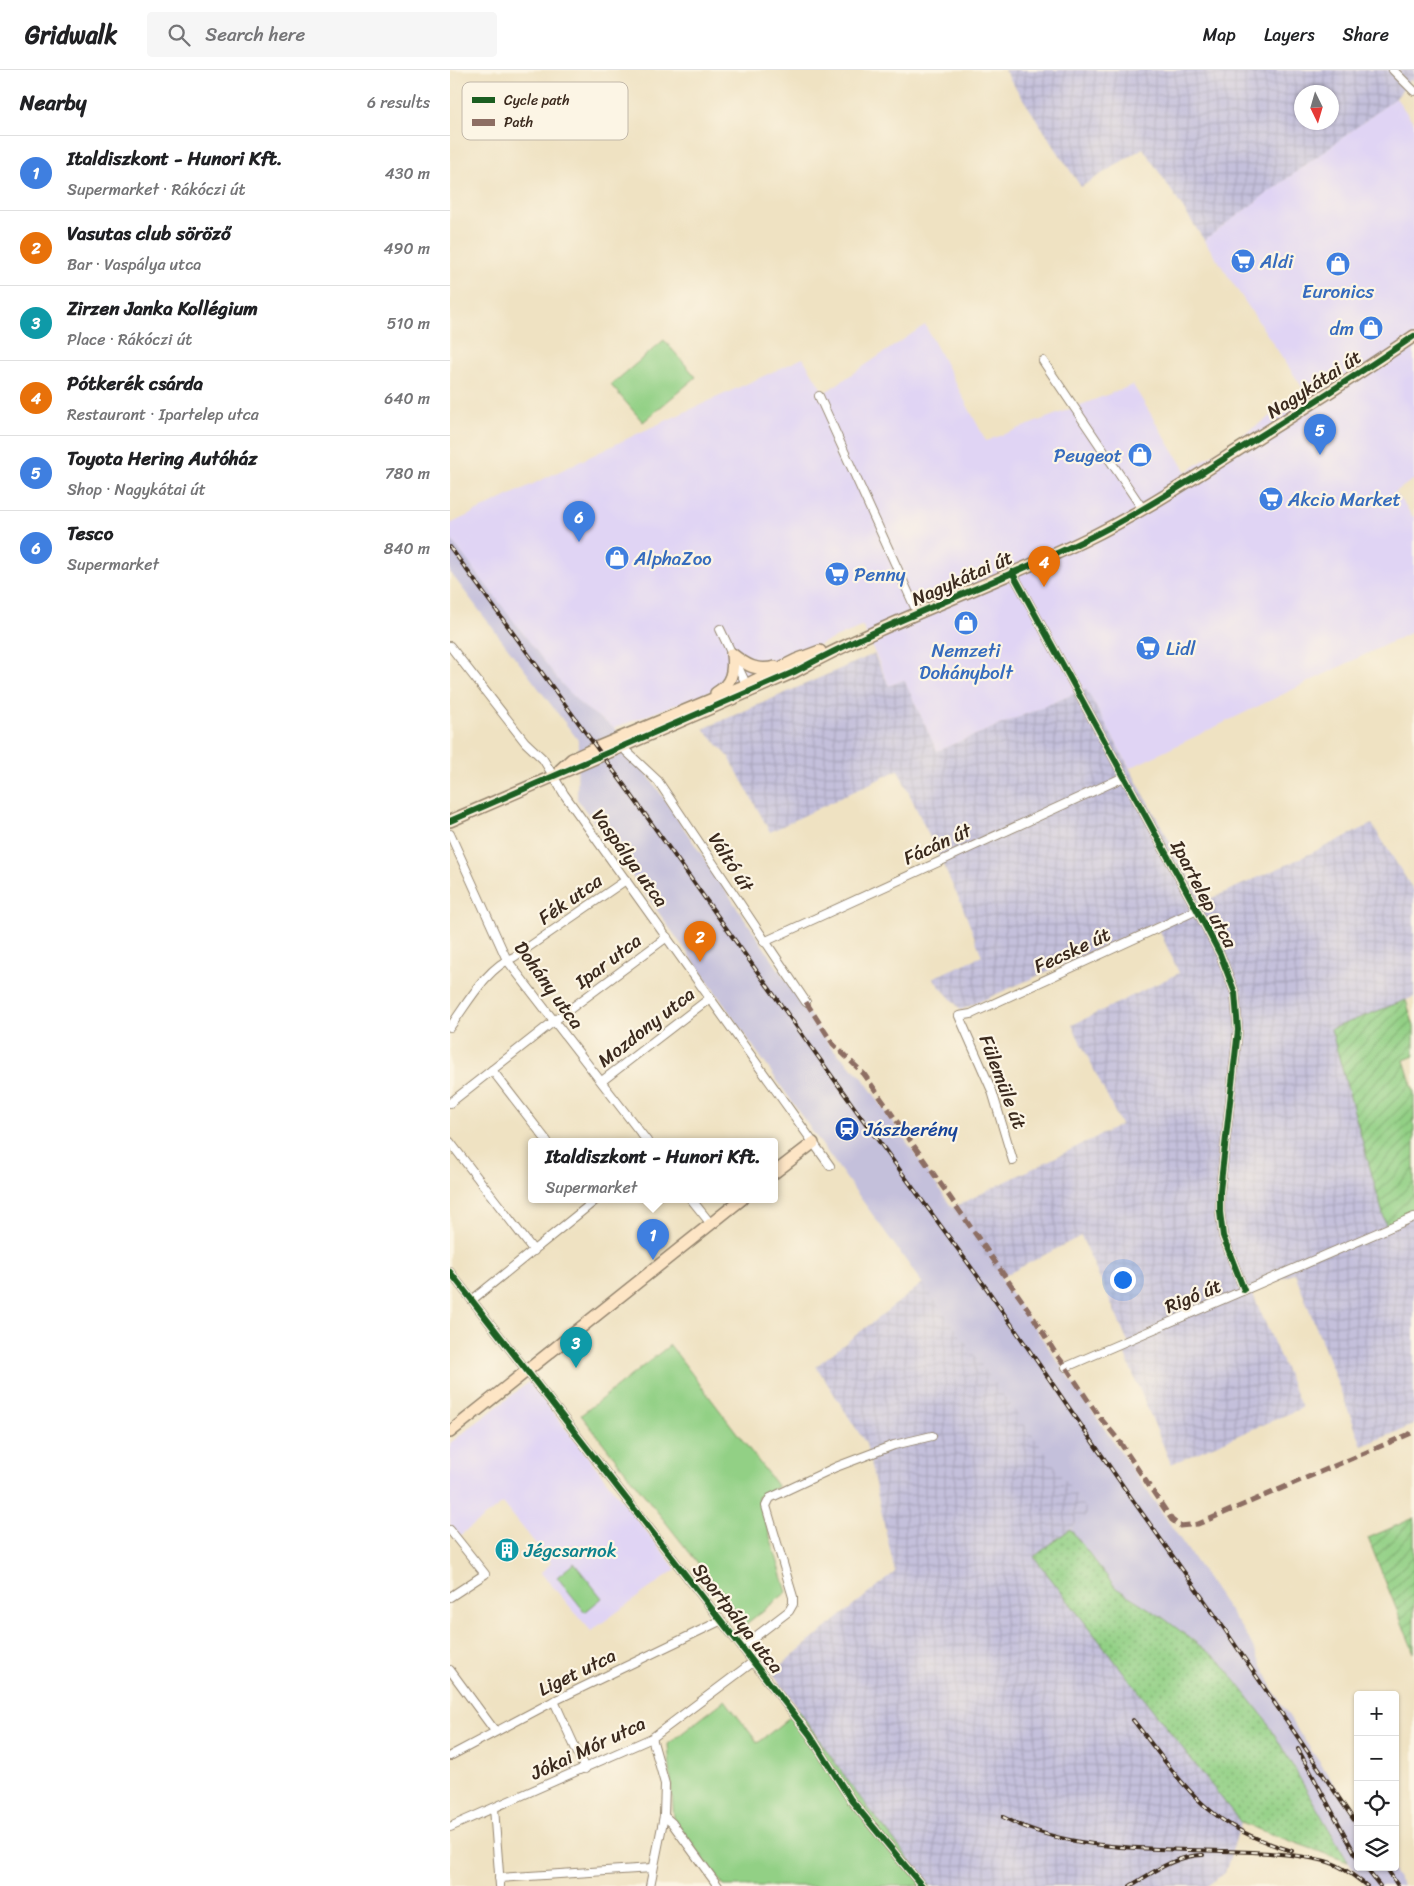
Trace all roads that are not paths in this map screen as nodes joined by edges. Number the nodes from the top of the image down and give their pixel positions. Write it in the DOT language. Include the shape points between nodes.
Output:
graph roads {
  1 [pos="1392,70"];
  2 [pos="1414,92"];
  3 [pos="1414,336"];
  4 [pos="1043,361"];
  5 [pos="819,396"];
  6 [pos="1142,508"];
  7 [pos="1012,572"];
  8 [pos="918,614"];
  9 [pos="720,628"];
  10 [pos="886,628"];
  11 [pos="450,646"];
  12 [pos="732,654"];
  13 [pos="796,660"];
  14 [pos="748,689"];
  15 [pos="703,702"];
  16 [pos="622,746"];
  17 [pos="552,776"];
  18 [pos="1124,777"];
  19 [pos="450,821"];
  20 [pos="450,834"];
  21 [pos="626,880"];
  22 [pos="1197,910"];
  23 [pos="667,937"];
  24 [pos="764,942"];
  25 [pos="507,960"];
  26 [pos="710,998"];
  27 [pos="806,1002"];
  28 [pos="959,1016"];
  29 [pos="554,1022"];
  30 [pos="450,1025"];
  31 [pos="492,1070"];
  32 [pos="602,1081"];
  33 [pos="450,1103"];
  34 [pos="545,1138"];
  35 [pos="645,1138"];
  36 [pos="450,1142"];
  37 [pos="813,1142"];
  38 [pos="1013,1160"];
  39 [pos="830,1166"];
  40 [pos="778,1170"];
  41 [pos="590,1203"];
  42 [pos="694,1203"];
  43 [pos="737,1203"];
  44 [pos="1414,1216"];
  45 [pos="711,1224"];
  46 [pos="534,1251"];
  47 [pos="450,1272"];
  48 [pos="1244,1290"];
  49 [pos="472,1300"];
  50 [pos="1066,1366"];
  51 [pos="528,1371"];
  52 [pos="450,1432"];
  53 [pos="932,1436"];
  54 [pos="450,1530"];
  55 [pos="450,1597"];
  56 [pos="720,1621"];
  57 [pos="742,1647"];
  58 [pos="753,1662"];
  59 [pos="450,1670"];
  60 [pos="554,1701"];
  61 [pos="495,1731"];
  62 [pos="652,1738"];
  63 [pos="450,1756"];
  64 [pos="585,1769"];
  65 [pos="494,1808"];
  66 [pos="664,1816"];
  67 [pos="450,1827"];
  68 [pos="652,1868"];
  69 [pos="500,1882"];
  70 [pos="650,1886"];
  71 [pos="718,1886"];
  72 [pos="922,1886"];
  1 -- 2 [label="street"];
  3 -- 6 [label="street, Nagykátai út" via="1230,456"];
  4 -- 6 [label="street"];
  5 -- 8 [label="street"];
  6 -- 7 [label="street, Nagykátai út" via="1083,540"];
  7 -- 8 [label="street, Nagykátai út"];
  7 -- 18 [label="street, Ipartelep utca"];
  8 -- 10 [label="street, Nagykátai út"];
  9 -- 12 [label="street"];
  10 -- 13 [label="street, Nagykátai út"];
  10 -- 14 [label="street, Nagykátai út"];
  11 -- 17 [label="street, Vaspálya utca" via="525,742 544,760"];
  12 -- 13 [label="street" via="755,668 767,669"];
  12 -- 14 [label="street"];
  12 -- 15 [label="street" via="731,679 723,689"];
  13 -- 14 [label="street, Nagykátai út"];
  14 -- 15 [label="street, Nagykátai út"];
  14 -- 16 [label="street, Nagykátai út"];
  15 -- 17 [label="street, Nagykátai út" via="572,759"];
  16 -- 17 [label="street, Nagykátai út"];
  16 -- 24 [label="street, Váltó út" via="658,781"];
  17 -- 19 [label="street"];
  17 -- 21 [label="street, Vaspálya utca"];
  18 -- 22 [label="street, Ipartelep utca"];
  18 -- 24 [label="street, Fácán út"];
  20 -- 25 [label="street, Dohány utca"];
  21 -- 23 [label="street, Vaspálya utca"];
  21 -- 25 [label="street, Fék utca"];
  22 -- 28 [label="street, Fecske út" via="970,1014"];
  22 -- 48 [label="street, Ipartelep utca" via="1220,954 1235,993 1238,1030 1220,1212 1223,1236"];
  23 -- 26 [label="street, Vaspálya utca"];
  23 -- 29 [label="street, Ipar utca"];
  24 -- 27 [label="street, Váltó út"];
  25 -- 29 [label="street, Dohány utca"];
  25 -- 30 [label="street, Fék utca" via="493,969"];
  26 -- 32 [label="street, Mozdony utca"];
  26 -- 37 [label="street, Vaspálya utca"];
  28 -- 38 [label="street, Fülemüle út" via="992,1091"];
  29 -- 31 [label="street, Ipar utca"];
  29 -- 32 [label="street, Dohány utca"];
  31 -- 33 [label="street, Ipar utca"];
  31 -- 34 [label="street"];
  32 -- 35 [label="street, Dohány utca"];
  36 -- 46 [label="street"];
  37 -- 39 [label="street, Vaspálya utca"];
  37 -- 40 [label="street"];
  41 -- 46 [label="street"];
  42 -- 45 [label="street"];
  43 -- 45 [label="street"];
  44 -- 48 [label="street, Rigó út"];
  45 -- 51 [label="street"];
  46 -- 49 [label="street"];
  47 -- 49 [label="street, Sportpálya utca"];
  48 -- 50 [label="street, Rigó út"];
  49 -- 51 [label="street, Sportpálya utca"];
  51 -- 52 [label="street"];
  51 -- 56 [label="street, Sportpálya utca"];
  53 -- 57 [label="street" via="894,1445 836,1467 770,1498 766,1506 793,1604 789,1611"];
  54 -- 55 [label="street" via="485,1574"];
  56 -- 57 [label="street, Sportpálya utca"];
  56 -- 60 [label="street, Liget utca"];
  57 -- 58 [label="street, Sportpálya utca"];
  58 -- 62 [label="street, Jókai Mór utca"];
  58 -- 72 [label="street, Sportpálya utca" via="810,1735 851,1800"];
  59 -- 61 [label="street"];
  60 -- 61 [label="street, Liget utca"];
  60 -- 64 [label="street"];
  61 -- 63 [label="street, Liget utca"];
  62 -- 64 [label="street, Jókai Mór utca"];
  62 -- 66 [label="street" via="665,1784"];
  64 -- 65 [label="street, Jókai Mór utca"];
  65 -- 67 [label="street, Jókai Mór utca"];
  65 -- 69 [label="street"];
  66 -- 68 [label="street"];
  66 -- 71 [label="street"];
  68 -- 69 [label="street"];
  68 -- 70 [label="street"];
}
